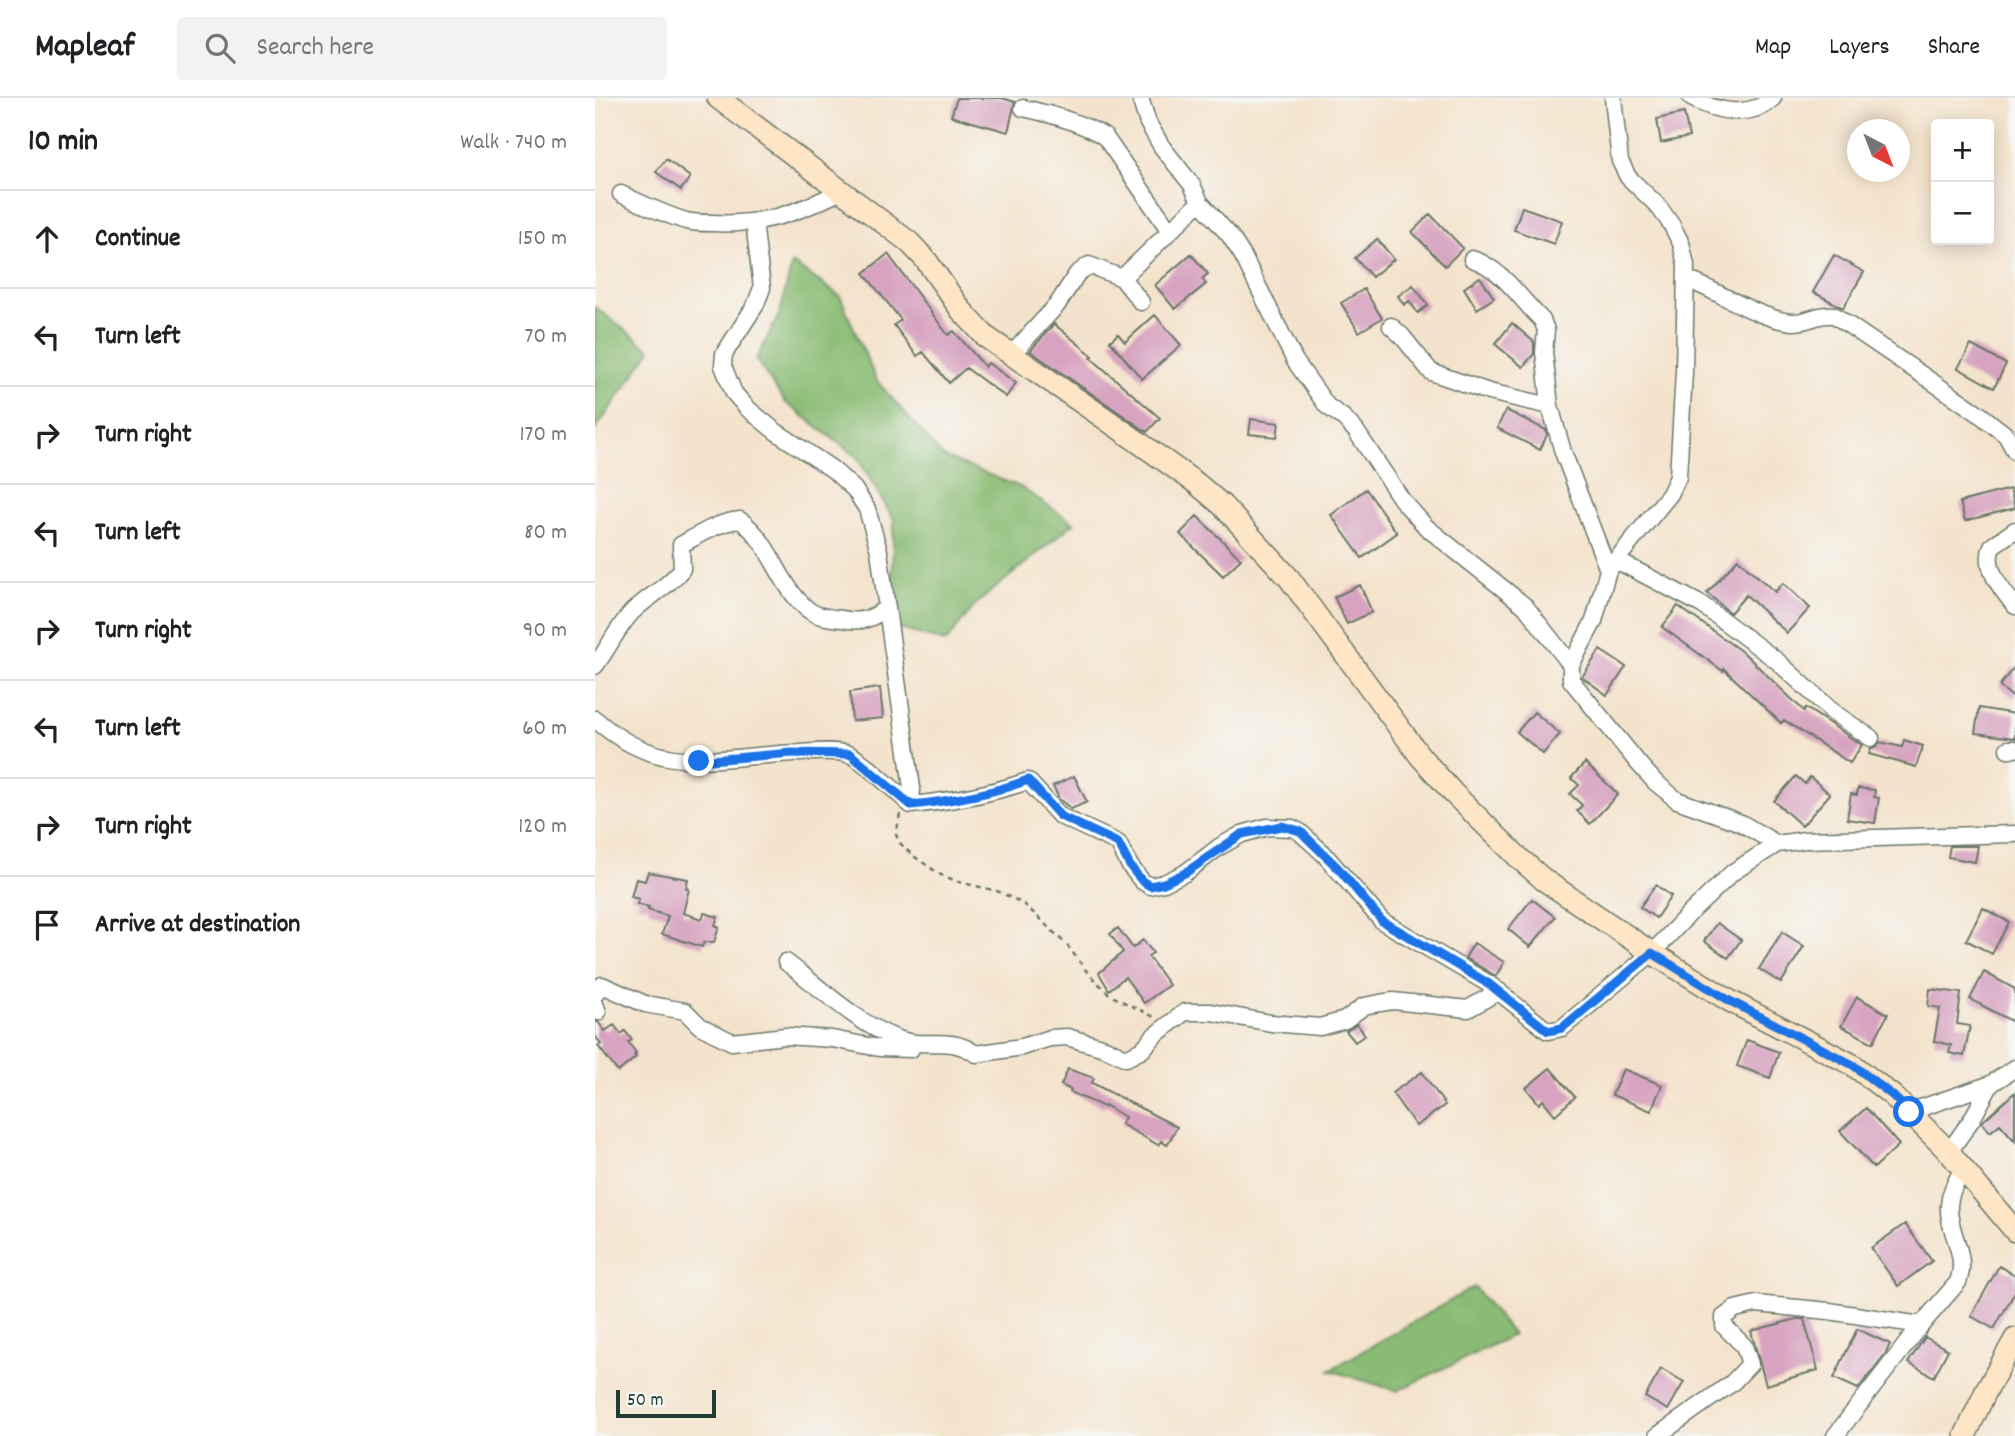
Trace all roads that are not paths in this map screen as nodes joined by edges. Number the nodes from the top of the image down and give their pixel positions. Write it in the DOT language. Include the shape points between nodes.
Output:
graph roads {
  1 [pos="718,98"];
  2 [pos="1140,98"];
  3 [pos="1613,98"];
  4 [pos="1691,98"];
  5 [pos="1773,98"];
  6 [pos="1023,108"];
  7 [pos="841,191"];
  8 [pos="621,194"];
  9 [pos="1200,202"];
  10 [pos="754,222"];
  11 [pos="1170,231"];
  12 [pos="1472,259"];
  13 [pos="1122,278"];
  14 [pos="1686,279"];
  15 [pos="1142,302"];
  16 [pos="1391,326"];
  17 [pos="1011,355"];
  18 [pos="1551,406"];
  19 [pos="2015,451"];
  20 [pos="2015,530"];
  21 [pos="1612,565"];
  22 [pos="2015,606"];
  23 [pos="887,607"];
  24 [pos="1571,665"];
  25 [pos="595,666"];
  26 [pos="595,719"];
  27 [pos="1871,737"];
  28 [pos="911,805"];
  29 [pos="2015,834"];
  30 [pos="1777,844"];
  31 [pos="1652,953"];
  32 [pos="786,962"];
  33 [pos="1499,991"];
  34 [pos="595,995"];
  35 [pos="929,1043"];
  36 [pos="2015,1068"];
  37 [pos="1991,1084"];
  38 [pos="1909,1112"];
  39 [pos="1956,1160"];
  40 [pos="2015,1231"];
  41 [pos="1921,1325"];
  42 [pos="2015,1339"];
  43 [pos="1657,1436"];
  44 [pos="1835,1436"];
  45 [pos="1965,1436"];
  1 -- 7 [label="main road"];
  2 -- 9 [label="street" via="1162,147"];
  3 -- 14 [label="street" via="1620,161 1628,177 1671,224 1681,243"];
  4 -- 5 [label="street" via="1713,107 1747,111"];
  6 -- 11 [label="street" via="1091,128 1105,137"];
  7 -- 10 [label="street" via="772,220"];
  7 -- 17 [label="main road" via="909,242 961,310"];
  8 -- 10 [label="street" via="688,222"];
  9 -- 11 [label="street"];
  9 -- 24 [label="street" via="1243,256 1295,361 1327,406 1356,431 1402,500 1426,527 1525,606"];
  10 -- 23 [label="street" via="762,288 724,354 723,366 734,393 747,408 854,489 867,509 879,551"];
  11 -- 13 [label="street"];
  12 -- 18 [label="street" via="1496,270 1542,320"];
  13 -- 15 [label="street"];
  13 -- 17 [label="street" via="1089,265"];
  14 -- 19 [label="street" via="1748,308 1793,322 1834,315 1978,413 2006,435"];
  14 -- 21 [label="street" via="1678,477 1670,494"];
  16 -- 18 [label="street" via="1431,372"];
  17 -- 31 [label="main road" via="1082,401 1221,505 1289,579 1420,756 1454,794 1544,880"];
  18 -- 21 [label="street" via="1563,452"];
  20 -- 22 [label="street" via="1992,546 1989,560 1992,573"];
  21 -- 24 [label="street" via="1594,621"];
  21 -- 27 [label="street" via="1702,605 1776,660 1834,713"];
  23 -- 25 [label="street" via="872,619 849,621 811,612 748,526 733,521 681,545 682,569 670,584 634,610"];
  23 -- 28 [label="street"];
  24 -- 30 [label="street" via="1571,680 1655,782 1678,800 1741,823"];
  26 -- 28 [label="street" via="626,742 660,757 699,761 792,753 850,754"];
  28 -- 33 [label="street" via="1028,780 1060,816 1118,843 1142,881 1154,887 1185,873 1242,834 1267,827 1292,828 1331,861 1382,921"];
  29 -- 30 [label="street"];
  30 -- 31 [label="street" via="1733,872"];
  31 -- 33 [label="street" via="1555,1031 1540,1026"];
  31 -- 38 [label="main road" via="1730,1001 1853,1065"];
  32 -- 35 [label="street" via="882,1031 907,1042"];
  33 -- 35 [label="street" via="1468,1009 1393,1001 1364,1006 1345,1020 1320,1027 1185,1012 1142,1050 1126,1058 1067,1037 976,1054 949,1042"];
  34 -- 35 [label="street" via="602,985 645,1004 685,1011 700,1026 732,1042 785,1035 910,1050"];
  36 -- 37 [label="street"];
  37 -- 38 [label="street"];
  37 -- 39 [label="street"];
  38 -- 39 [label="main road"];
  39 -- 40 [label="main road"];
  39 -- 41 [label="street" via="1949,1214 1962,1258 1961,1274 1949,1295"];
  41 -- 43 [label="street" via="1756,1304 1735,1308 1724,1317 1724,1326 1744,1346 1750,1364 1732,1383"];
  41 -- 44 [label="street"];
  42 -- 45 [label="main road"];
}
